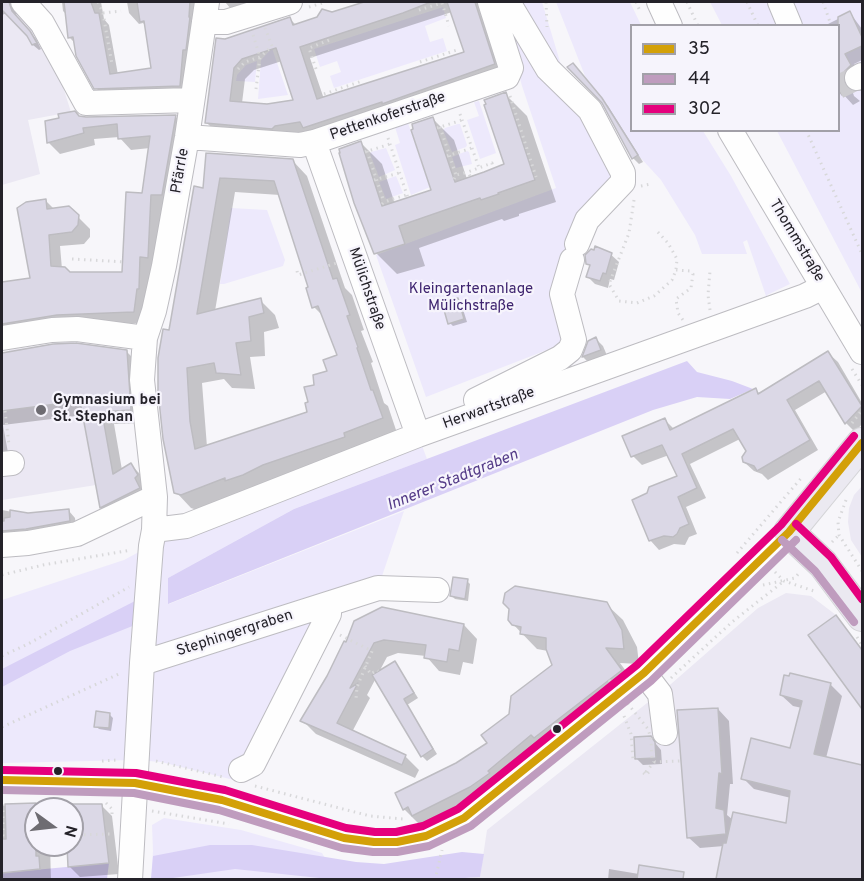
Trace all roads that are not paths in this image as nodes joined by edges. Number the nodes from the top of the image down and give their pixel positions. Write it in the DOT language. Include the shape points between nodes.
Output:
graph roads {
  1 [pos="23,2"];
  2 [pos="290,2"];
  3 [pos="490,2"];
  4 [pos="508,2"];
  5 [pos="659,2"];
  6 [pos="780,2"];
  7 [pos="205,12"];
  8 [pos="669,24"];
  9 [pos="789,24"];
  10 [pos="192,100"];
  11 [pos="731,132"];
  12 [pos="187,137"];
  13 [pos="314,142"];
  14 [pos="823,287"];
  15 [pos="2,338"];
  16 [pos="145,338"];
  17 [pos="862,352"];
  18 [pos="419,434"];
  19 [pos="862,443"];
  20 [pos="154,497"];
  21 [pos="789,532"];
  22 [pos="152,538"];
  23 [pos="2,545"];
  24 [pos="438,590"];
  25 [pos="326,615"];
  26 [pos="862,616"];
  27 [pos="142,663"];
  28 [pos="651,682"];
  29 [pos="665,733"];
  30 [pos="135,772"];
  31 [pos="239,777"];
  32 [pos="2,780"];
  33 [pos="125,861"];
  1 -- 10 [label="street" via="42,23 86,104"];
  2 -- 7 [label="street" via="226,22"];
  3 -- 13 [label="street, Pettenkoferstraße" via="511,68 507,77"];
  4 -- 18 [label="street" via="548,69 590,110 622,173 622,182 587,220 575,252 562,294 574,340 570,350 435,420"];
  5 -- 8 [label="street"];
  6 -- 9 [label="street"];
  7 -- 10 [label="street, Pfärrle"];
  10 -- 12 [label="street, Pfärrle"];
  11 -- 14 [label="street, Thommstraße"];
  12 -- 13 [label="street, Pettenkoferstraße"];
  12 -- 16 [label="street, Pfärrle" via="164,266"];
  13 -- 18 [label="street, Mülichstraße"];
  14 -- 17 [label="street, Thommstraße"];
  14 -- 18 [label="street, Herwartstraße"];
  15 -- 16 [label="street" via="77,329"];
  16 -- 20 [label="street, Pfärrle" via="142,380"];
  18 -- 22 [label="street, Herwartstraße"];
  19 -- 21 [label="main road"];
  20 -- 22 [label="street, Pfärrle"];
  20 -- 23 [label="street" via="77,534"];
  21 -- 26 [label="main road" via="823,564"];
  21 -- 28 [label="street"];
  22 -- 27 [label="street, Pfärrle"];
  24 -- 25 [label="street, Stephingergraben" via="378,588"];
  25 -- 27 [label="street, Stephingergraben"];
  25 -- 31 [label="street" via="253,764"];
  27 -- 30 [label="street, Pfärrle"];
  28 -- 29 [label="street" via="660,694"];
  28 -- 30 [label="street" via="464,818 436,846 344,838"];
  30 -- 32 [label="street"];
  30 -- 33 [label="street, Pfärrle" via="122,809"];
}
